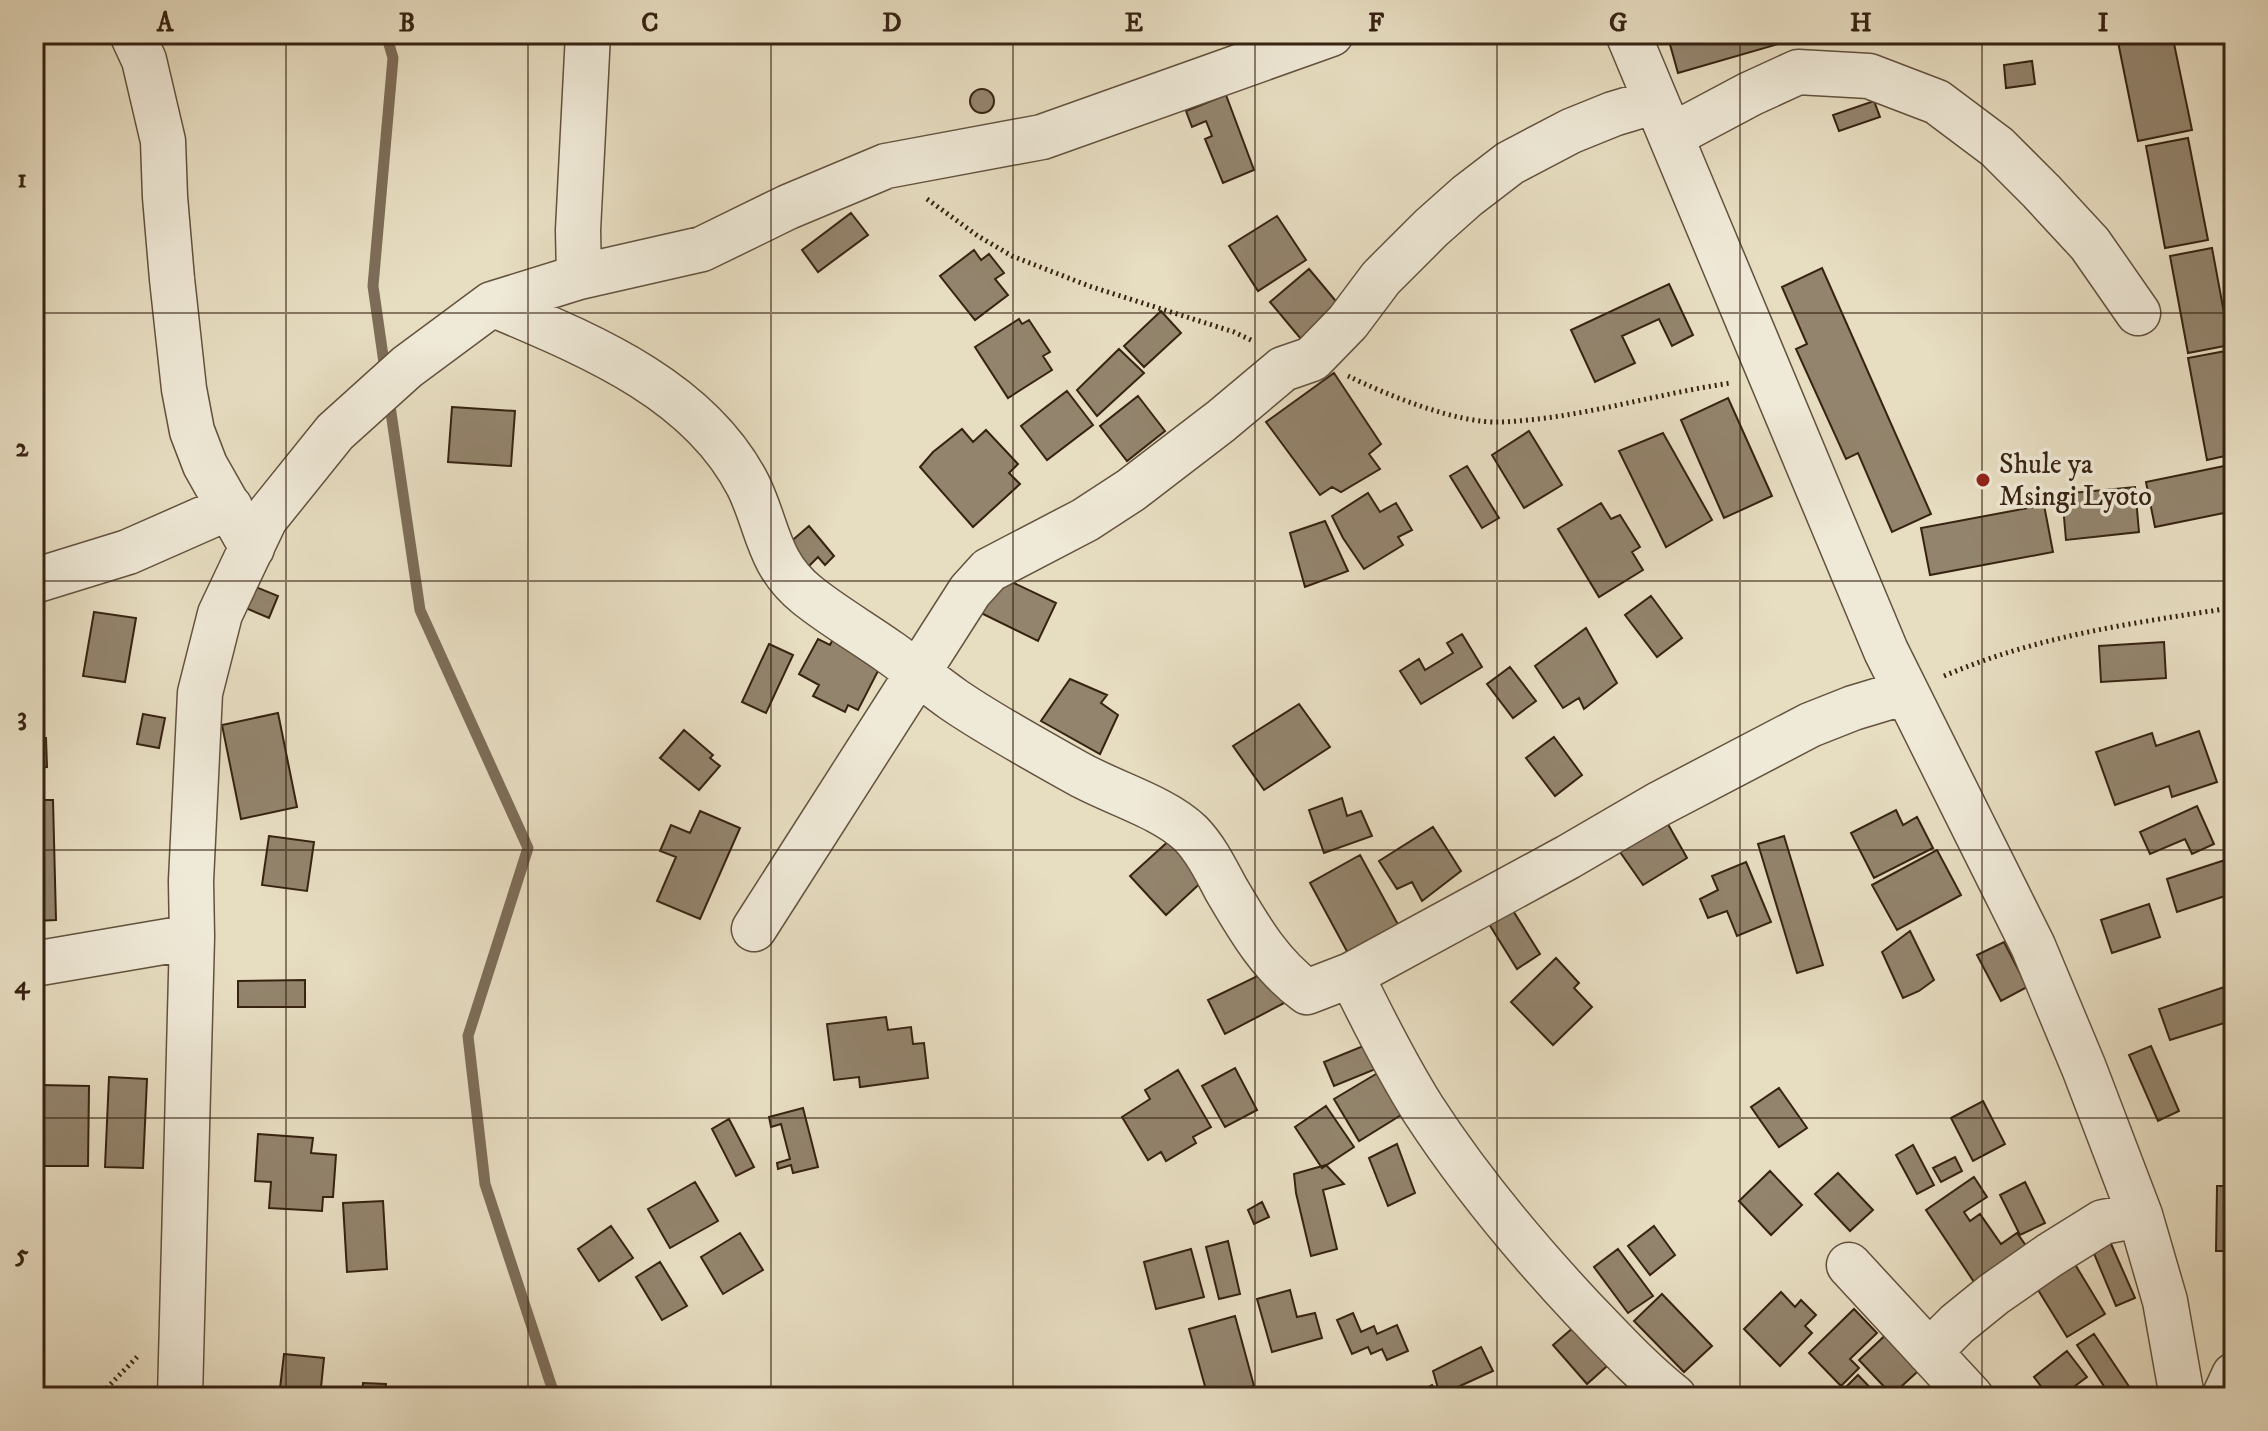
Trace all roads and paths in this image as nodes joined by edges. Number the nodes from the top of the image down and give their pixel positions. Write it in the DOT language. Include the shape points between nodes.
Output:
graph roads {
  1 [pos="132,34"];
  2 [pos="588,34"];
  3 [pos="1331,34"];
  4 [pos="1628,34"];
  5 [pos="1663,118"];
  6 [pos="886,166"];
  7 [pos="579,277"];
  8 [pos="492,304"];
  9 [pos="2138,313"];
  10 [pos="1304,361"];
  11 [pos="1772,377"];
  12 [pos="230,507"];
  13 [pos="252,548"];
  14 [pos="34,581"];
  15 [pos="2231,608"];
  16 [pos="918,672"];
  17 [pos="1906,692"];
  18 [pos="754,929"];
  19 [pos="192,937"];
  20 [pos="34,964"];
  21 [pos="1351,975"];
  22 [pos="2140,1215"];
  23 [pos="1849,1265"];
  24 [pos="1929,1352"];
  25 [pos="2234,1375"];
  26 [pos="180,1397"];
  27 [pos="1674,1397"];
  28 [pos="1971,1397"];
  29 [pos="2182,1397"];
  30 [pos="2224,1397"];
  1 -- 12 [label="street" via="144,60 163,141 171,265 192,431"];
  2 -- 7 [label="street"];
  3 -- 6 [label="street" via="1042,137"];
  4 -- 5 [label="street"];
  5 -- 9 [label="street" via="1750,94 1798,72 1869,76 1937,102 1997,147 2041,191 2090,244"];
  5 -- 10 [label="street" via="1613,114 1510,163 1431,228 1381,278 1348,322"];
  5 -- 11 [label="street"];
  6 -- 7 [label="street" via="702,249"];
  6 -- 10 [label="path" via="1012,256"];
  7 -- 8 [label="street"];
  8 -- 13 [label="street" via="407,367 335,432 265,519"];
  8 -- 16 [label="street" via="581,343 685,406 748,485 781,568 805,593"];
  10 -- 11 [label="path" via="1453,416 1498,422"];
  10 -- 16 [label="street" via="1283,369 1131,490 989,570"];
  11 -- 17 [label="street"];
  12 -- 13 [label="street"];
  12 -- 14 [label="street" via="128,552"];
  13 -- 19 [label="street" via="220,614 200,693"];
  15 -- 17 [label="path" via="2064,636 1999,654"];
  16 -- 18 [label="street"];
  16 -- 21 [label="street" via="982,717 1101,786 1170,817 1192,835 1255,937 1287,977 1307,992"];
  17 -- 21 [label="street" via="1853,708 1744,759"];
  17 -- 22 [label="street" via="2033,946"];
  19 -- 20 [label="street"];
  19 -- 26 [label="street"];
  21 -- 27 [label="street" via="1397,1064 1455,1156 1566,1290"];
  22 -- 24 [label="street" via="2103,1222 2050,1255 1994,1294"];
  22 -- 29 [label="street" via="2165,1301"];
  23 -- 24 [label="street"];
  24 -- 28 [label="street"];
  25 -- 30 [label="street"];
}
